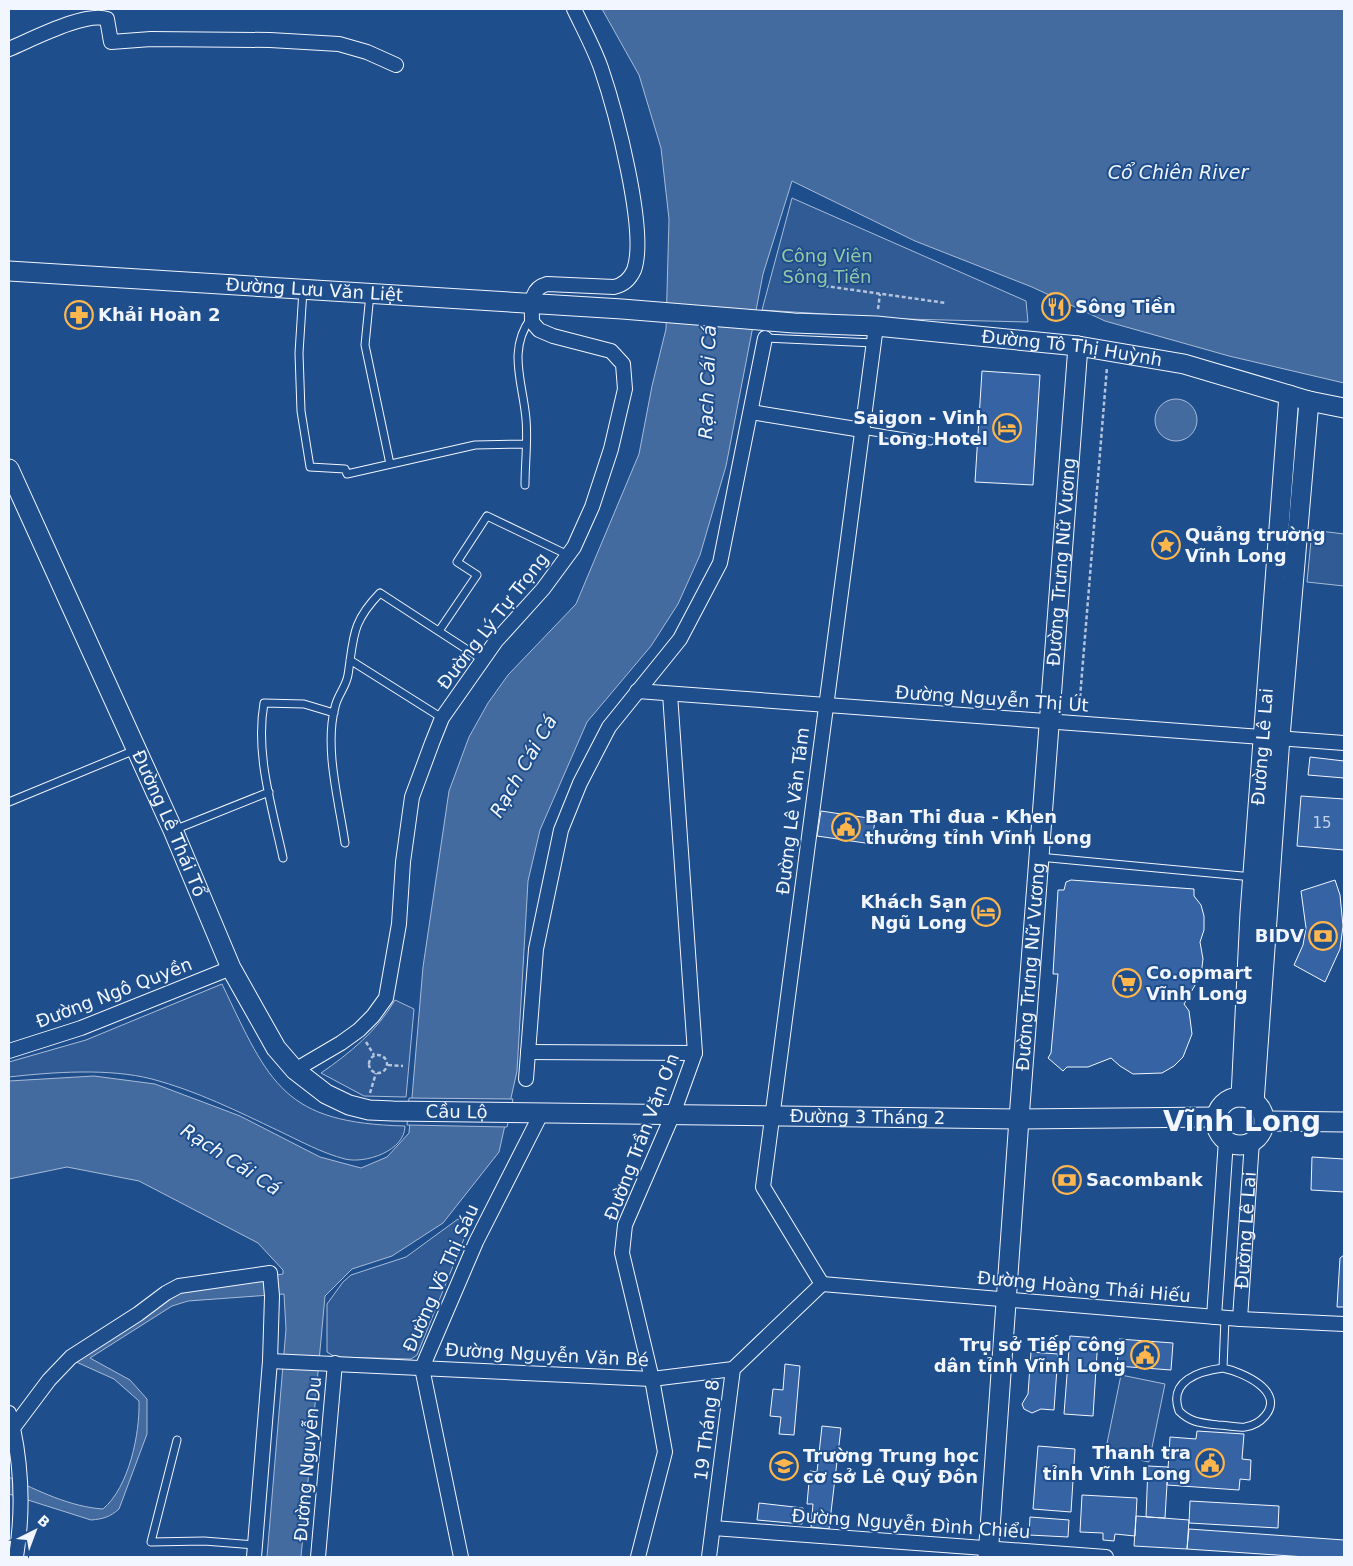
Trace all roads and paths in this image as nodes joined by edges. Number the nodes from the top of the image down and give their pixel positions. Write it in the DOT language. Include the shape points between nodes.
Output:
graph roads {
  1 [pos="574,9"];
  2 [pos="9,49"];
  3 [pos="396,65"];
  4 [pos="9,270"];
  5 [pos="818,285"];
  6 [pos="303,289"];
  7 [pos="370,294"];
  8 [pos="946,303"];
  9 [pos="532,311"];
  10 [pos="794,323"];
  11 [pos="875,335"];
  12 [pos="765,338"];
  13 [pos="1078,346"];
  14 [pos="1109,351"];
  15 [pos="1289,395"];
  16 [pos="1308,401"];
  17 [pos="1344,408"];
  18 [pos="751,412"];
  19 [pos="862,430"];
  20 [pos="930,441"];
  21 [pos="526,444"];
  22 [pos="390,464"];
  23 [pos="9,469"];
  24 [pos="525,484"];
  25 [pos="14,492"];
  26 [pos="568,555"];
  27 [pos="439,631"];
  28 [pos="350,660"];
  29 [pos="483,660"];
  30 [pos="637,691"];
  31 [pos="670,694"];
  32 [pos="826,706"];
  33 [pos="334,713"];
  34 [pos="442,718"];
  35 [pos="1049,722"];
  36 [pos="1081,724"];
  37 [pos="1271,736"];
  38 [pos="1344,742"];
  39 [pos="135,750"];
  40 [pos="270,792"];
  41 [pos="9,802"];
  42 [pos="173,830"];
  43 [pos="345,843"];
  44 [pos="1039,857"];
  45 [pos="283,858"];
  46 [pos="1254,878"];
  47 [pos="231,968"];
  48 [pos="9,1051"];
  49 [pos="528,1052"];
  50 [pos="694,1053"];
  51 [pos="388,1065"];
  52 [pos="403,1066"];
  53 [pos="295,1070"];
  54 [pos="376,1073"];
  55 [pos="526,1079"];
  56 [pos="370,1094"];
  57 [pos="1247,1100"];
  58 [pos="393,1111"];
  59 [pos="519,1112"];
  60 [pos="542,1112"];
  61 [pos="673,1114"];
  62 [pos="773,1115"];
  63 [pos="1216,1117"];
  64 [pos="1019,1119"];
  65 [pos="1264,1121"];
  66 [pos="1344,1122"];
  67 [pos="1226,1140"];
  68 [pos="1252,1141"];
  69 [pos="822,1284"];
  70 [pos="1006,1300"];
  71 [pos="1219,1317"];
  72 [pos="1240,1319"];
  73 [pos="1344,1324"];
  74 [pos="275,1361"];
  75 [pos="332,1363"];
  76 [pos="422,1368"];
  77 [pos="1223,1368"];
  78 [pos="733,1369"];
  79 [pos="652,1379"];
  80 [pos="9,1413"];
  81 [pos="13,1428"];
  82 [pos="177,1440"];
  83 [pos="16,1462"];
  84 [pos="713,1528"];
  85 [pos="14,1532"];
  86 [pos="255,1551"];
  87 [pos="989,1553"];
  88 [pos="16,1557"];
  89 [pos="318,1557"];
  90 [pos="461,1557"];
  91 [pos="638,1557"];
  92 [pos="709,1557"];
  93 [pos="1106,1557"];
  1 -- 9 [label="street" via="600,66 617,121 631,187 638,252 633,272 623,285 538,286"];
  2 -- 3 [label="street" via="75,22 99,16 107,19 111,42 270,40 339,44"];
  4 -- 6 [label="main road, Đường Lưu Văn Liệt"];
  5 -- 8 [label="path"];
  6 -- 7 [label="main road, Đường Lưu Văn Liệt"];
  6 -- 22 [label="lane" via="300,411 310,467 345,469 348,474"];
  7 -- 9 [label="main road, Đường Lưu Văn Liệt"];
  7 -- 22 [label="lane" via="366,345"];
  9 -- 10 [label="main road, Đường Lưu Văn Liệt" via="622,309"];
  9 -- 21 [label="lane" via="518,346 517,365 526,419"];
  9 -- 26 [label="street, Đường Lý Tự Trọng" via="532,322 539,330 571,342 600,346 611,351 623,364 625,389 611,448 592,507"];
  10 -- 11 [label="main road, Đường Tô Thị Huỳnh"];
  11 -- 12 [label="lane"];
  11 -- 13 [label="main road, Đường Tô Thị Huỳnh"];
  11 -- 19 [label="street, Đường Lê Văn Tám"];
  12 -- 18 [label="street"];
  13 -- 14 [label="main road, Đường Tô Thị Huỳnh"];
  13 -- 35 [label="main road, Đường Trưng Nữ Vương"];
  14 -- 15 [label="main road, Đường Tô Thị Huỳnh" via="1184,364"];
  14 -- 36 [label="path" via="1079,710"];
  15 -- 16 [label="main road, Đường Tô Thị Huỳnh"];
  15 -- 37 [label="main road, Đường Lê Lai"];
  16 -- 17 [label="main road, Đường Tô Thị Huỳnh"];
  16 -- 37 [label="main road, Đường Lê Lai"];
  18 -- 19 [label="street"];
  18 -- 30 [label="street" via="720,563 680,638"];
  19 -- 20 [label="lane"];
  19 -- 32 [label="street, Đường Lê Văn Tám"];
  21 -- 22 [label="lane" via="475,445"];
  21 -- 24 [label="lane"];
  23 -- 25 [label="main road, Đường Lê Thái Tổ"];
  25 -- 39 [label="main road, Đường Lê Thái Tổ"];
  26 -- 27 [label="lane" via="487,516 457,562 477,575"];
  26 -- 29 [label="street, Đường Lý Tự Trọng"];
  27 -- 28 [label="lane" via="380,593 367,607 353,634"];
  27 -- 29 [label="lane"];
  28 -- 33 [label="lane" via="348,678 334,706"];
  28 -- 34 [label="lane"];
  29 -- 34 [label="street, Đường Lý Tự Trọng"];
  30 -- 31 [label="street, Đường Nguyễn Thị Út"];
  30 -- 49 [label="street" via="595,750 562,830 536,949"];
  31 -- 32 [label="street, Đường Nguyễn Thị Út"];
  31 -- 50 [label="street, Đường Trần Văn Ơn"];
  32 -- 35 [label="street, Đường Nguyễn Thị Út"];
  32 -- 62 [label="street, Đường Lê Văn Tám"];
  33 -- 40 [label="lane" via="304,704 264,702 260,727"];
  33 -- 43 [label="lane" via="331,738"];
  34 -- 53 [label="street, Đường Lý Tự Trọng" via="412,798 403,862 400,924 386,998 359,1030"];
  35 -- 36 [label="street, Đường Nguyễn Thị Út"];
  35 -- 44 [label="main road, Đường Trưng Nữ Vương"];
  36 -- 37 [label="street, Đường Nguyễn Thị Út"];
  37 -- 38 [label="street, Đường Nguyễn Thị Út"];
  37 -- 46 [label="main road, Đường Lê Lai"];
  37 -- 57 [label="main road, Đường Lê Lai"];
  39 -- 41 [label="lane"];
  39 -- 42 [label="main road, Đường Lê Thái Tổ"];
  40 -- 42 [label="lane"];
  40 -- 45 [label="lane"];
  42 -- 47 [label="main road, Đường Lê Thái Tổ"];
  44 -- 46 [label="lane"];
  44 -- 64 [label="main road, Đường Trưng Nữ Vương"];
  46 -- 57 [label="main road, Đường Lê Lai"];
  47 -- 48 [label="street, Đường Ngô Quyền" via="80,1028"];
  47 -- 53 [label="main road, Đường Lê Thái Tổ" via="276,1048"];
  49 -- 50 [label="street"];
  49 -- 55 [label="street"];
  50 -- 61 [label="street, Đường Trần Văn Ơn"];
  51 -- 52 [label="path"];
  51 -- 54 [label="path" via="384,1071"];
  51 -- 54 [label="path" via="384,1056 374,1055 369,1063"];
  53 -- 58 [label="main road, Đường Lê Thái Tổ" via="326,1094 349,1105"];
  54 -- 56 [label="path"];
  57 -- 63 [label="main road" via="1230,1099"];
  57 -- 65 [label="main road" via="1262,1113"];
  58 -- 59 [label="main road, Cầu Lộ"];
  59 -- 60 [label="main road, Đường 3 Tháng 2"];
  60 -- 61 [label="main road, Đường 3 Tháng 2"];
  60 -- 76 [label="street, Đường Võ Thị Sáu" via="476,1242"];
  61 -- 62 [label="main road, Đường 3 Tháng 2"];
  61 -- 79 [label="street, Đường Trần Văn Ơn" via="626,1225 622,1253"];
  62 -- 64 [label="main road, Đường 3 Tháng 2"];
  62 -- 69 [label="street, Đường Lê Văn Tám" via="763,1187"];
  63 -- 64 [label="main road, Đường 3 Tháng 2"];
  63 -- 67 [label="main road" via="1218,1132"];
  64 -- 70 [label="main road, Đường Trưng Nữ Vương"];
  65 -- 66 [label="main road"];
  65 -- 68 [label="main road"];
  67 -- 68 [label="main road" via="1236,1144"];
  67 -- 71 [label="street, Đường Lê Lai"];
  68 -- 72 [label="street, Đường Lê Lai"];
  69 -- 70 [label="street, Đường Hoàng Thái Hiếu"];
  69 -- 78 [label="street, 19 Tháng 8"];
  70 -- 71 [label="street, Đường Hoàng Thái Hiếu"];
  70 -- 87 [label="main road, Đường Trưng Nữ Vương"];
  71 -- 72 [label="street, Đường Hoàng Thái Hiếu"];
  71 -- 77 [label="lane"];
  72 -- 73 [label="street, Đường Hoàng Thái Hiếu"];
  74 -- 75 [label="street, Đường Nguyễn Văn Bé"];
  74 -- 81 [label="street" via="270,1273 179,1286 71,1357"];
  74 -- 86 [label="street"];
  75 -- 76 [label="street, Đường Nguyễn Văn Bé"];
  75 -- 89 [label="street, Đường Nguyễn Du"];
  76 -- 79 [label="street, Đường Nguyễn Văn Bé"];
  76 -- 90 [label="street, Đường Võ Thị Sáu"];
  77 -- 77 [label="lane" via="1240,1371 1268,1394 1269,1410 1256,1424 1245,1427 1195,1423 1179,1411 1176,1396 1180,1386 1203,1371"];
  78 -- 79 [label="street, Đường Nguyễn Văn Bé"];
  78 -- 84 [label="street, 19 Tháng 8"];
  79 -- 91 [label="street, Đường Trần Văn Ơn" via="665,1452"];
  80 -- 81 [label="street"];
  81 -- 83 [label="street"];
  82 -- 86 [label="lane" via="151,1542 204,1541"];
  83 -- 85 [label="street" via="20,1500"];
  84 -- 87 [label="street, Đường Nguyễn Đình Chiểu"];
  84 -- 92 [label="street, 19 Tháng 8"];
  85 -- 88 [label="street"];
  87 -- 93 [label="street, Đường Nguyễn Đình Chiểu"];
}
